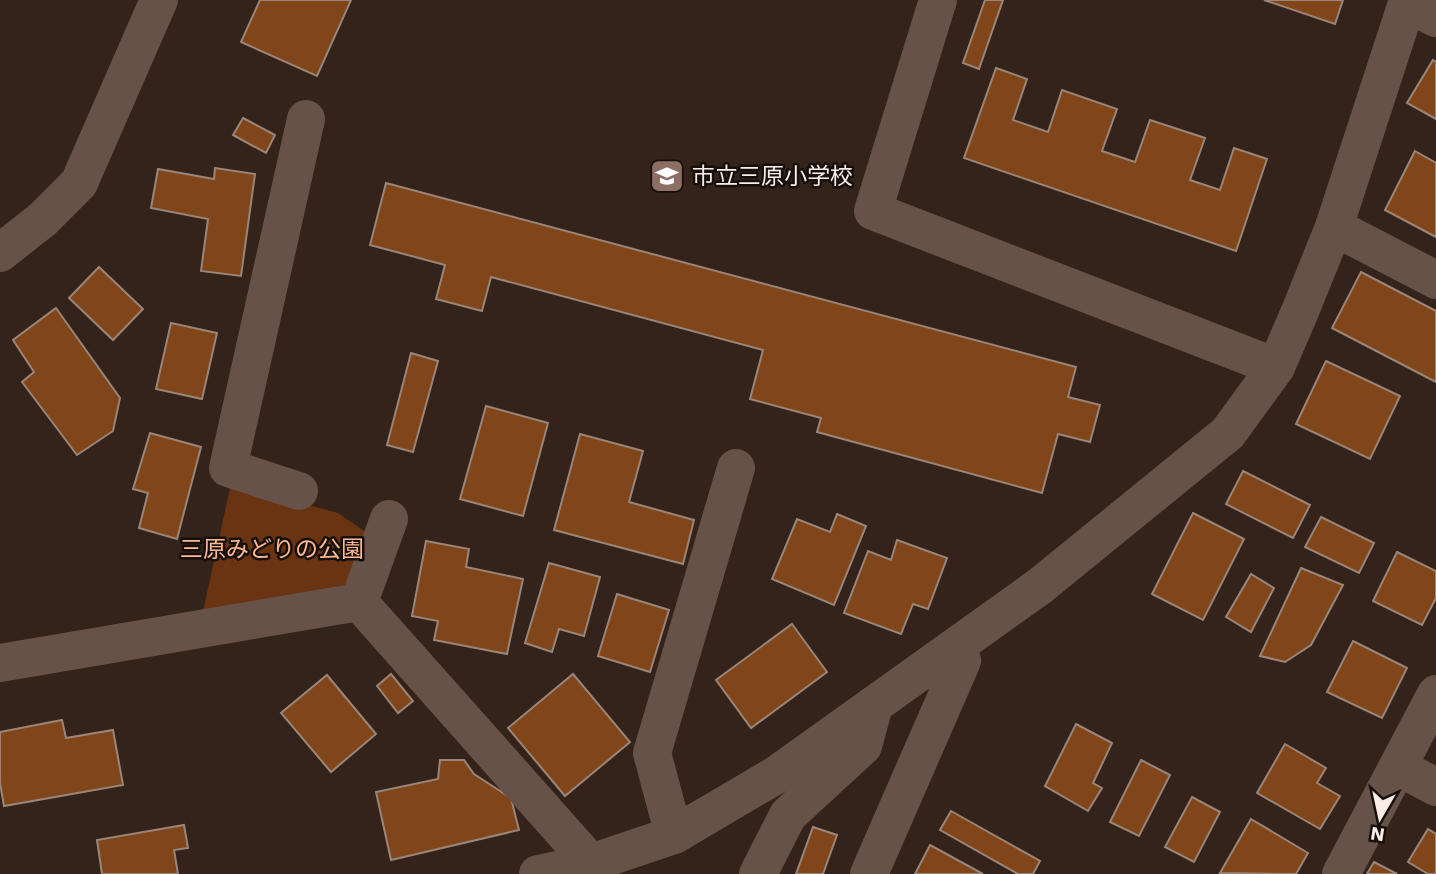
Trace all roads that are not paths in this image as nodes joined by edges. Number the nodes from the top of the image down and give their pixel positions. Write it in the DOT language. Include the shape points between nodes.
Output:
graph roads {
  1 [pos="159,0"];
  2 [pos="938,0"];
  3 [pos="1417,7"];
  4 [pos="306,119"];
  5 [pos="1334,227"];
  6 [pos="0,253"];
  7 [pos="1436,280"];
  8 [pos="1276,367"];
  9 [pos="736,468"];
  10 [pos="299,491"];
  11 [pos="389,519"];
  12 [pos="359,603"];
  13 [pos="952,649"];
  14 [pos="0,663"];
  15 [pos="1436,694"];
  16 [pos="874,705"];
  17 [pos="1398,767"];
  18 [pos="1436,787"];
  19 [pos="674,835"];
  20 [pos="591,863"];
  21 [pos="538,874"];
  22 [pos="758,874"];
  23 [pos="869,874"];
  24 [pos="1341,874"];
  1 -- 6 [label="street" via="79,183"];
  2 -- 8 [label="street" via="873,212"];
  3 -- 5 [label="street"];
  4 -- 10 [label="street" via="228,468"];
  5 -- 7 [label="street"];
  5 -- 8 [label="street"];
  8 -- 13 [label="street" via="1227,433 1040,586"];
  9 -- 19 [label="street" via="652,753"];
  11 -- 12 [label="street"];
  12 -- 14 [label="street"];
  12 -- 20 [label="street"];
  13 -- 16 [label="street"];
  13 -- 23 [label="street" via="962,661"];
  15 -- 17 [label="street"];
  16 -- 19 [label="street" via="776,775"];
  16 -- 22 [label="street" via="863,746 788,815"];
  17 -- 18 [label="street"];
  17 -- 24 [label="street"];
  19 -- 20 [label="street"];
  20 -- 21 [label="street"];
}
